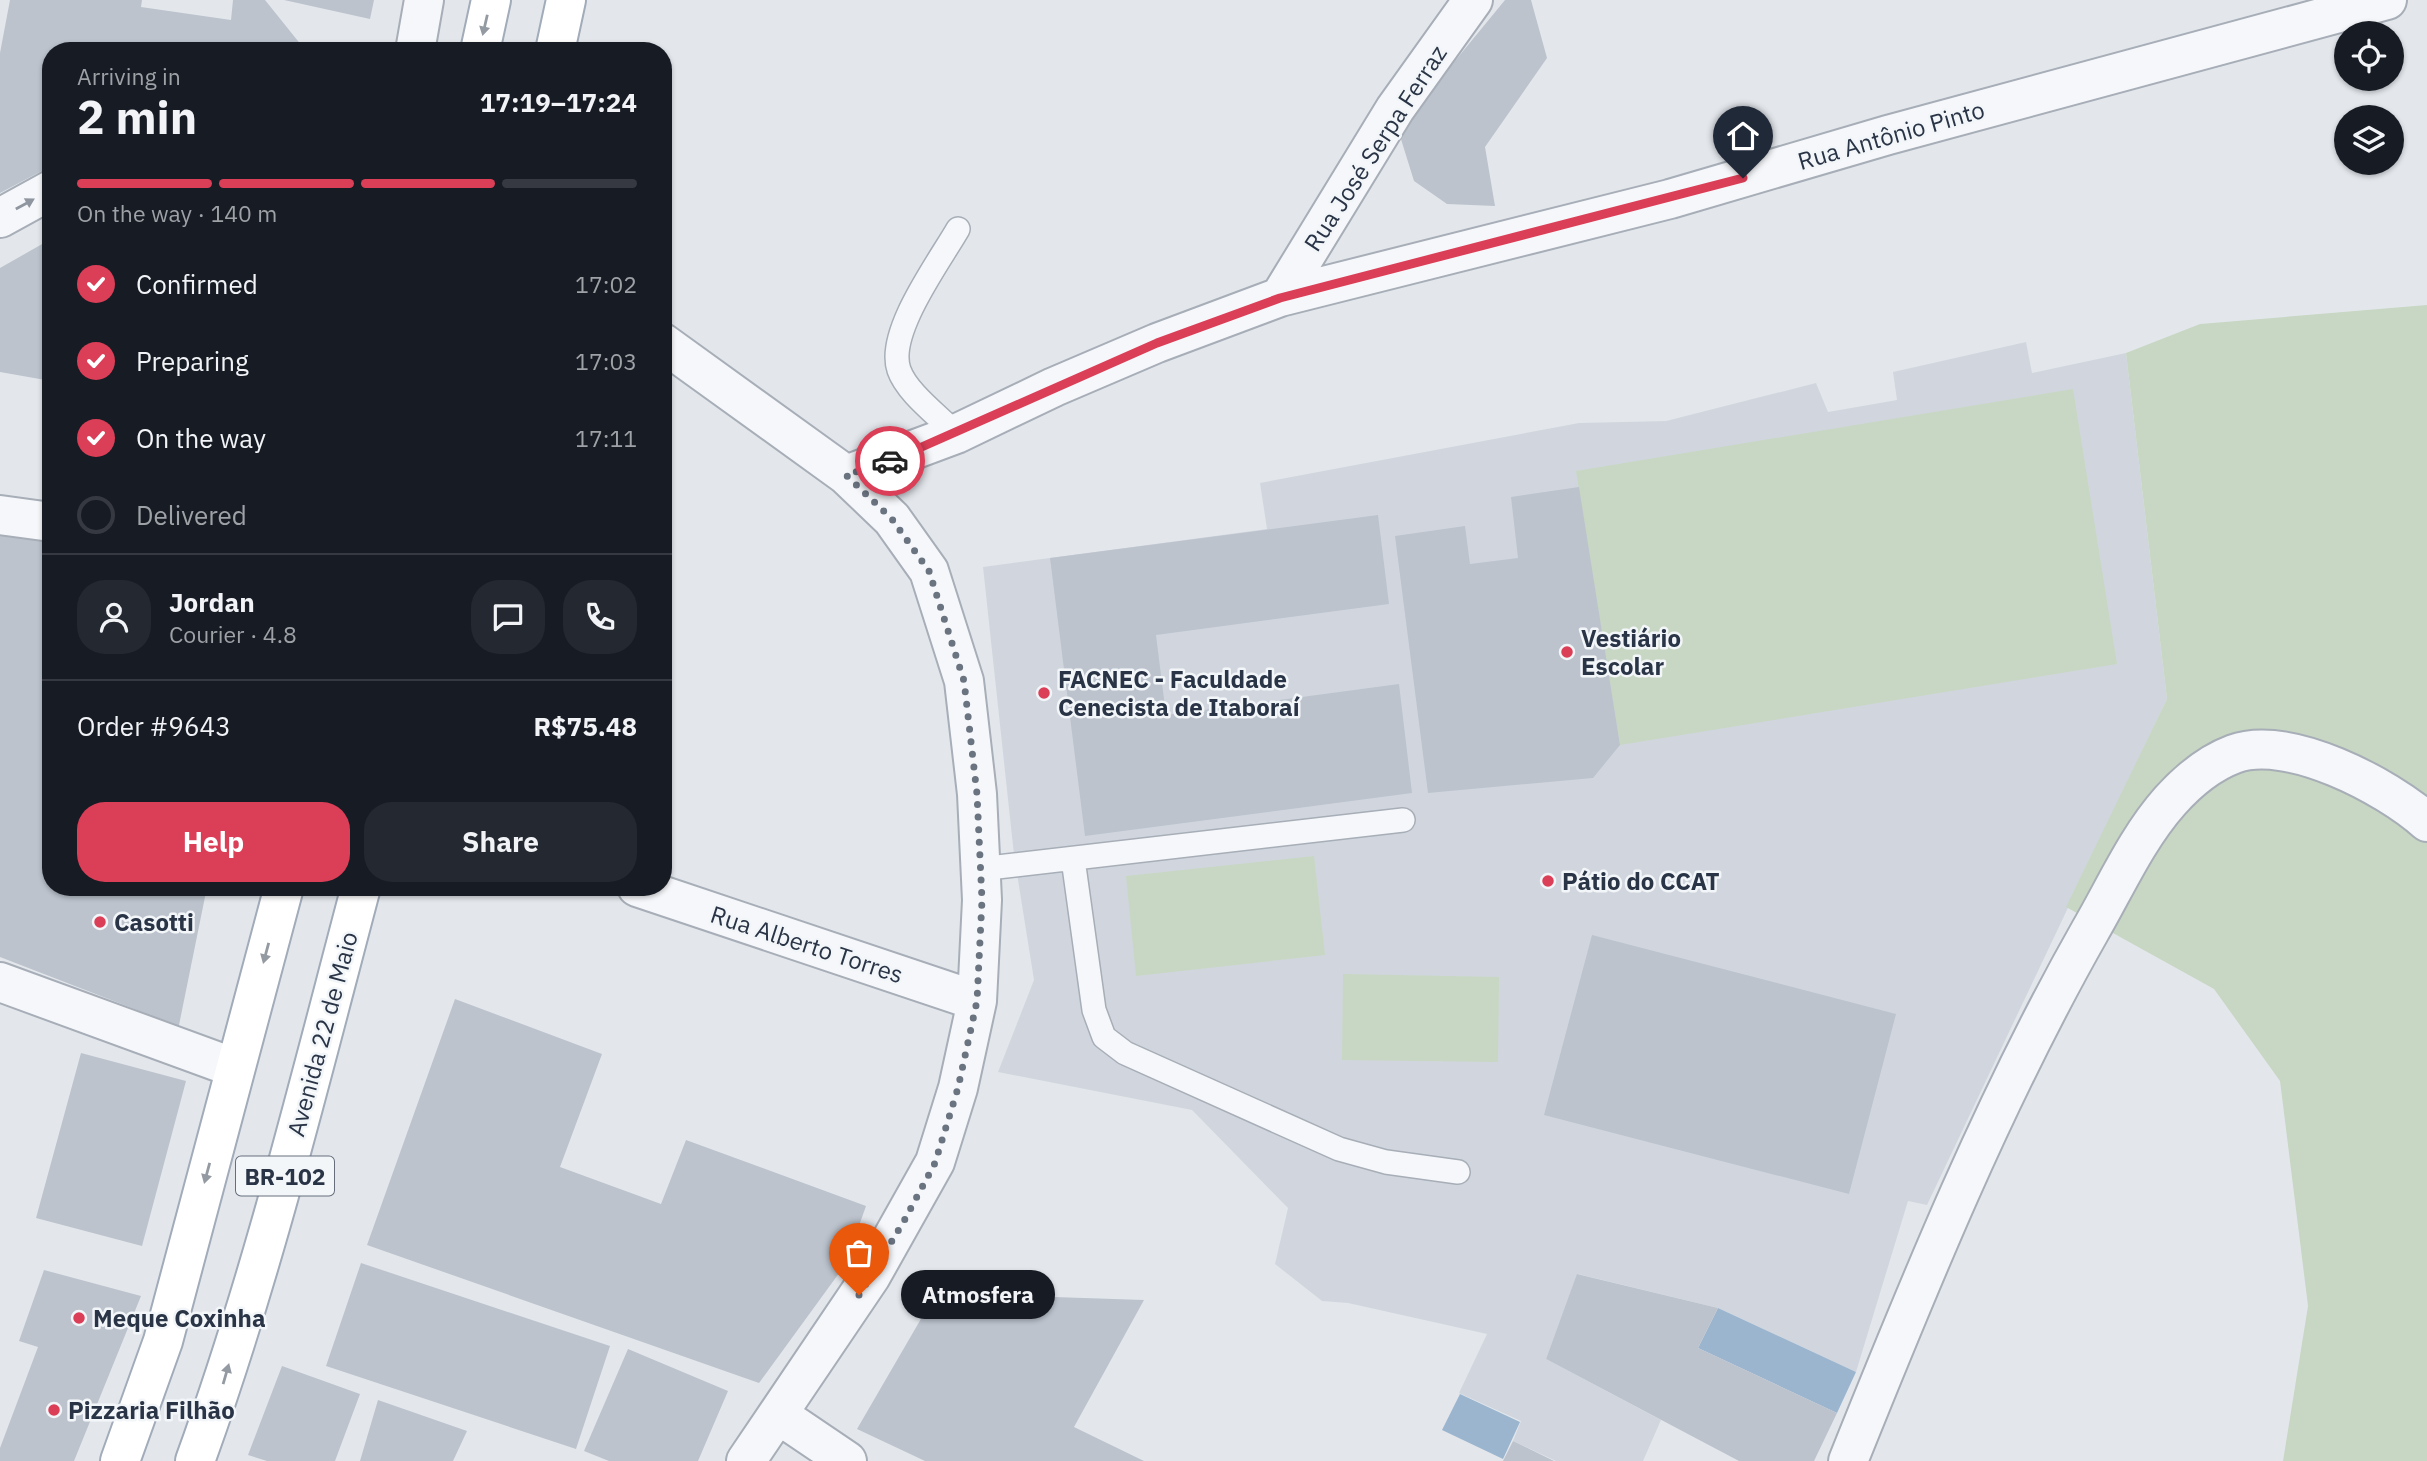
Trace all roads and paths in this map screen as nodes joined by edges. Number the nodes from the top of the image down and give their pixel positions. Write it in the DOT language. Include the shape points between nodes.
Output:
graph roads {
  1 [pos="424,0"];
  2 [pos="491,0"];
  3 [pos="566,0"];
  4 [pos="1473,0"];
  5 [pos="2387,0"];
  6 [pos="417,42"];
  7 [pos="482,42"];
  8 [pos="557,42"];
  9 [pos="42,195"];
  10 [pos="0,218"];
  11 [pos="958,229"];
  12 [pos="1280,298"];
  13 [pos="672,349"];
  14 [pos="956,434"];
  15 [pos="846,475"];
  16 [pos="0,514"];
  17 [pos="42,521"];
  18 [pos="1403,820"];
  19 [pos="2427,822"];
  20 [pos="1073,859"];
  21 [pos="980,869"];
  22 [pos="282,896"];
  23 [pos="359,896"];
  24 [pos="664,896"];
  25 [pos="0,982"];
  26 [pos="977,1001"];
  27 [pos="235,1068"];
  28 [pos="1458,1172"];
  29 [pos="779,1415"];
  30 [pos="120,1461"];
  31 [pos="195,1461"];
  32 [pos="746,1461"];
  33 [pos="847,1461"];
  34 [pos="1847,1461"];
  1 -- 6 [label="street"];
  2 -- 7 [label="main road, one-way"];
  3 -- 8 [label="main road"];
  4 -- 12 [label="street, Rua José Serpa Ferraz" via="1395,109"];
  5 -- 12 [label="street, Rua Antônio Pinto" via="1670,199"];
  10 -- 9 [label="street, one-way"];
  11 -- 14 [label="lane" via="902,328 895,352 899,372"];
  12 -- 14 [label="street, Rua Antônio Pinto" via="1157,343"];
  13 -- 15 [label="street"];
  14 -- 15 [label="street, Rua Antônio Pinto"];
  15 -- 21 [label="street" via="892,519 929,571 964,681"];
  16 -- 17 [label="street"];
  18 -- 20 [label="lane"];
  19 -- 34 [label="street" via="2378,786 2277,750 2235,753 2203,771 2170,800 2146,832 2059,985 1945,1227"];
  20 -- 21 [label="lane"];
  20 -- 28 [label="lane" via="1094,1010 1104,1037 1125,1053 1339,1149"];
  21 -- 26 [label="street"];
  22 -- 27 [label="main road, BR-102, one-way"];
  31 -- 23 [label="main road, Avenida 22 de Maio / BR-102, one-way" via="283,1182"];
  24 -- 26 [label="street, Rua Alberto Torres"];
  25 -- 27 [label="street"];
  26 -- 29 [label="street" via="935,1163 872,1276"];
  27 -- 30 [label="main road, BR-102, one-way" via="163,1340"];
  29 -- 32 [label="street"];
  29 -- 33 [label="street"];
}
